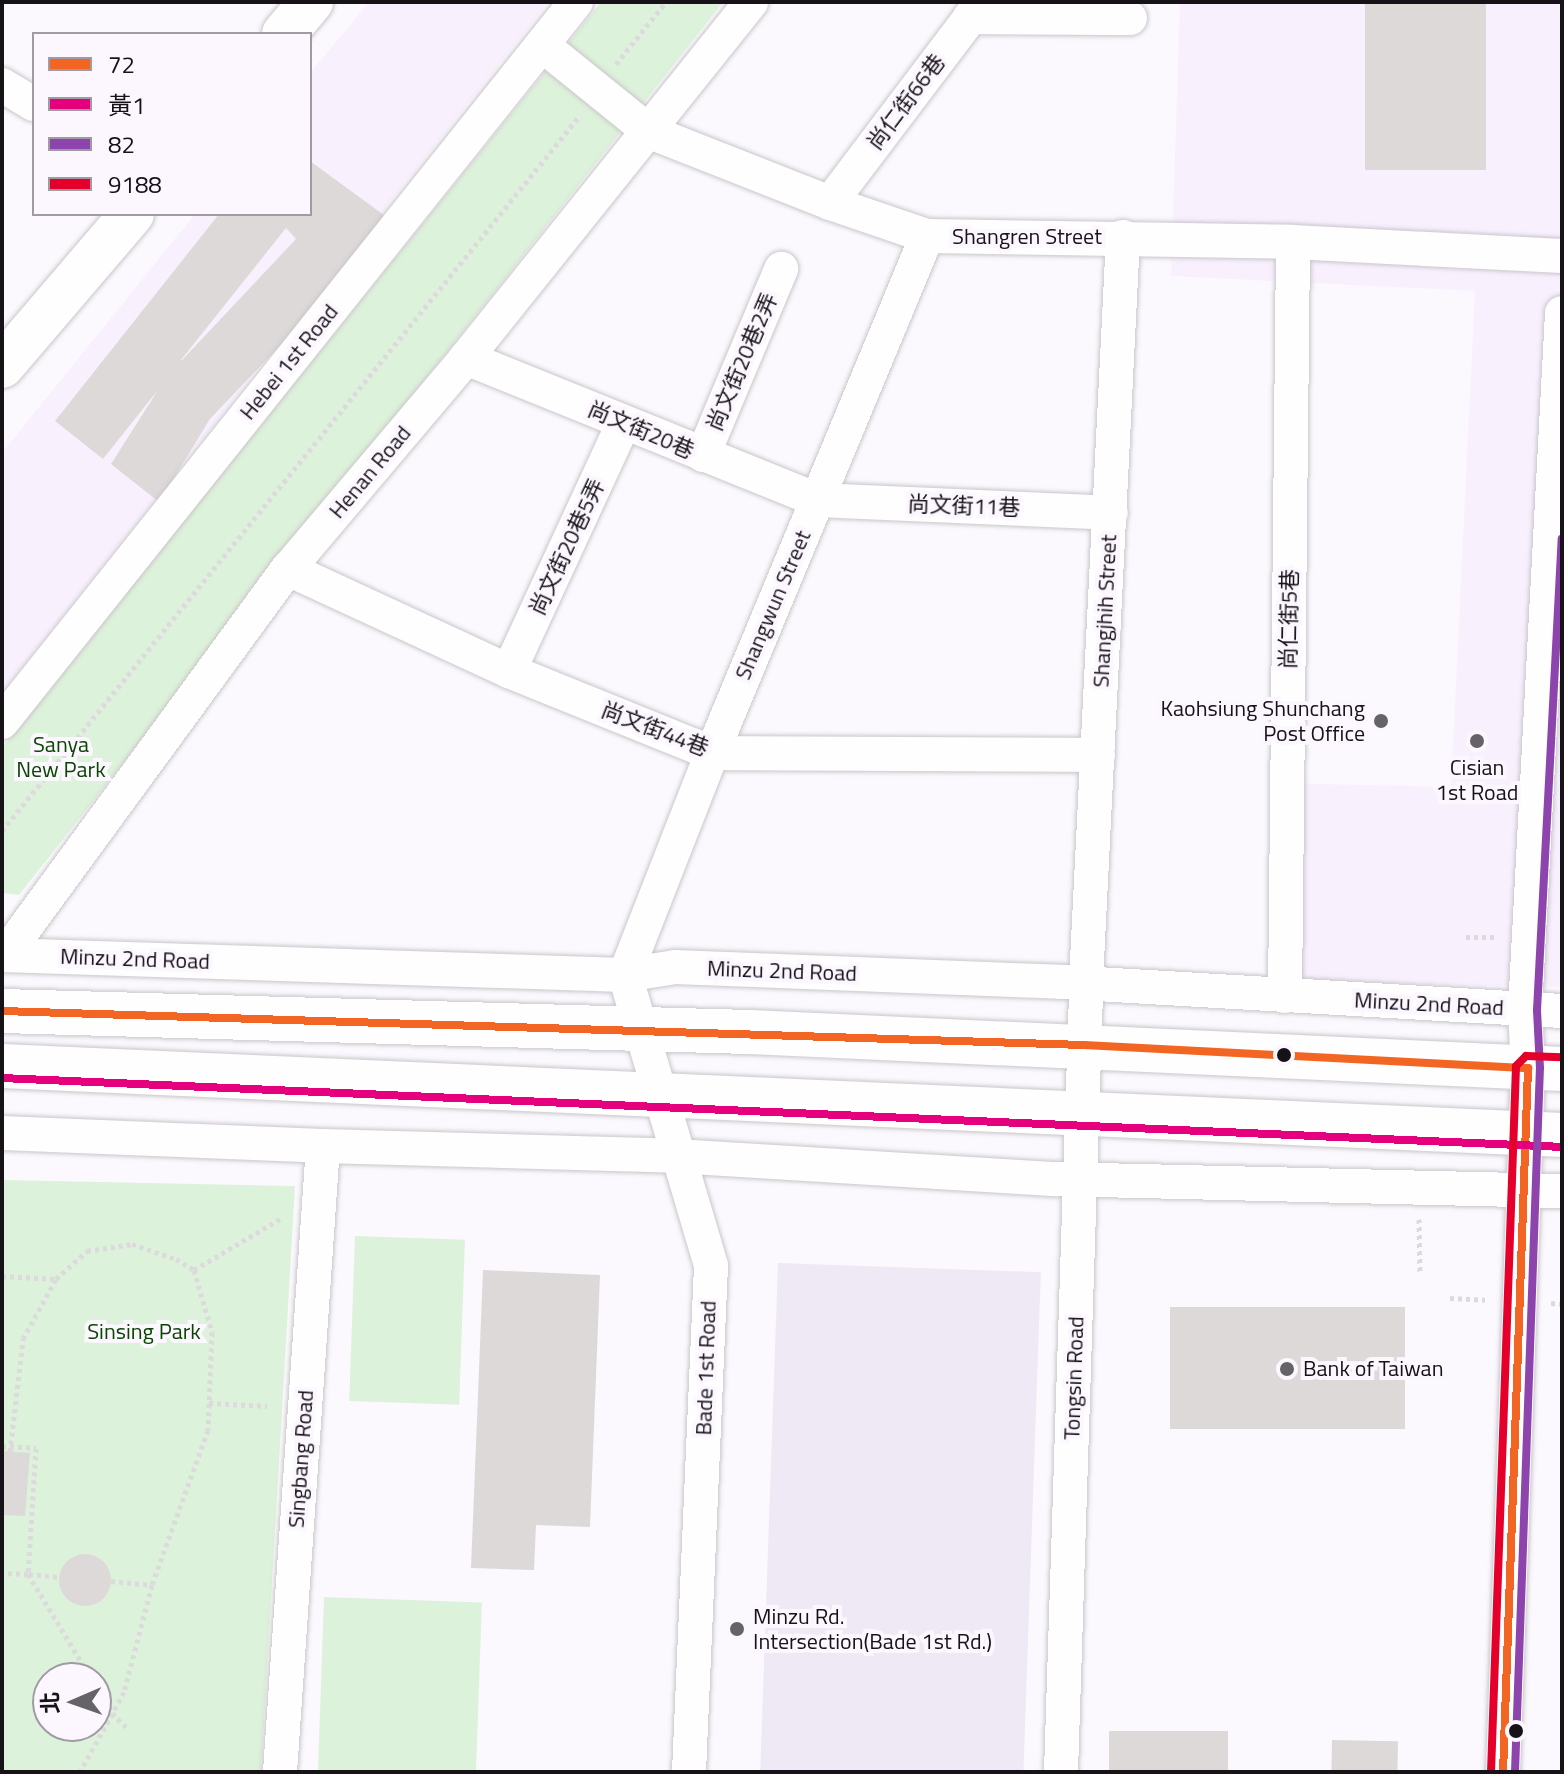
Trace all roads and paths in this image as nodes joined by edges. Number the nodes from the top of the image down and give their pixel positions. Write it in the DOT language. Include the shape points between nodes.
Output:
graph roads {
  1 [pos="311,2"];
  2 [pos="576,2"];
  3 [pos="666,2"];
  4 [pos="751,2"];
  5 [pos="976,10"];
  6 [pos="1130,18"];
  7 [pos="286,32"];
  8 [pos="542,45"];
  9 [pos="614,66"];
  10 [pos="2,85"];
  11 [pos="32,103"];
  12 [pos="584,111"];
  13 [pos="650,132"];
  14 [pos="830,203"];
  15 [pos="130,216"];
  16 [pos="927,236"];
  17 [pos="1123,237"];
  18 [pos="1293,242"];
  19 [pos="1562,256"];
  20 [pos="781,269"];
  21 [pos="1562,313"];
  22 [pos="466,358"];
  23 [pos="2,366"];
  24 [pos="624,422"];
  25 [pos="703,455"];
  26 [pos="817,500"];
  27 [pos="1111,513"];
  28 [pos="288,569"];
  29 [pos="509,671"];
  30 [pos="2,722"];
  31 [pos="712,753"];
  32 [pos="1098,755"];
  33 [pos="2,831"];
  34 [pos="4,955"];
  35 [pos="625,975"];
  36 [pos="1086,984"];
  37 [pos="1285,996"];
  38 [pos="1525,1010"];
  39 [pos="2,1011"];
  40 [pos="1562,1011"];
  41 [pos="640,1030"];
  42 [pos="1084,1045"];
  43 [pos="2,1066"];
  44 [pos="1545,1068"];
  45 [pos="658,1095"];
  46 [pos="1082,1116"];
  47 [pos="2,1133"];
  48 [pos="1543,1134"];
  49 [pos="323,1146"];
  50 [pos="676,1156"];
  51 [pos="1080,1180"];
  52 [pos="1522,1190"];
  53 [pos="1562,1191"];
  54 [pos="280,1219"];
  55 [pos="194,1270"];
  56 [pos="2,1276"];
  57 [pos="56,1279"];
  58 [pos="209,1403"];
  59 [pos="267,1406"];
  60 [pos="2,1446"];
  61 [pos="10,1449"];
  62 [pos="2,1573"];
  63 [pos="28,1574"];
  64 [pos="59,1577"];
  65 [pos="111,1581"];
  66 [pos="152,1585"];
  67 [pos="81,1662"];
  68 [pos="112,1713"];
  69 [pos="129,1730"];
  70 [pos="98,1742"];
  71 [pos="84,1770"];
  72 [pos="280,1772"];
  73 [pos="689,1772"];
  74 [pos="1061,1772"];
  75 [pos="1503,1772"];
  1 -- 7 [label="main road"];
  2 -- 8 [label="street, Hebei 1st Road"];
  3 -- 9 [label="path"];
  4 -- 13 [label="street, Henan Road"];
  5 -- 6 [label="street"];
  5 -- 14 [label="street, 尚仁街66巷"];
  8 -- 13 [label="street, Shangren Street"];
  8 -- 30 [label="street, Hebei 1st Road"];
  10 -- 11 [label="street"];
  12 -- 33 [label="path"];
  13 -- 14 [label="street, Shangren Street"];
  13 -- 22 [label="street, Henan Road"];
  14 -- 16 [label="street, Shangren Street"];
  15 -- 23 [label="main road"];
  16 -- 17 [label="street, Shangren Street"];
  16 -- 26 [label="street, Shangwun Street"];
  17 -- 18 [label="street, Shangren Street"];
  17 -- 27 [label="street, Shangjhih Street"];
  18 -- 19 [label="street, Shangren Street"];
  18 -- 37 [label="street, 尚仁街5巷"];
  20 -- 25 [label="street, 尚文街20巷2弄"];
  21 -- 38 [label="street"];
  22 -- 24 [label="street, 尚文街20巷"];
  22 -- 28 [label="street, Henan Road"];
  24 -- 25 [label="street, 尚文街20巷"];
  24 -- 29 [label="street, 尚文街20巷5弄"];
  25 -- 26 [label="street, 尚文街20巷"];
  26 -- 27 [label="street, 尚文街11巷"];
  26 -- 31 [label="street, Shangwun Street"];
  27 -- 32 [label="street, Shangjhih Street"];
  28 -- 29 [label="street, 尚文街44巷"];
  28 -- 34 [label="street, Henan Road"];
  29 -- 31 [label="street, 尚文街44巷"];
  31 -- 32 [label="street, 尚文街44巷"];
  31 -- 35 [label="street, Shangwun Street"];
  32 -- 36 [label="street, Shangjhih Street"];
  34 -- 35 [label="street, Minzu 2nd Road"];
  35 -- 36 [label="street, Minzu 2nd Road" via="675,967"];
  35 -- 41 [label="street, Bade 1st Road"];
  36 -- 37 [label="street, Minzu 2nd Road"];
  36 -- 42 [label="street, Tongsin Road"];
  37 -- 38 [label="street, Minzu 2nd Road"];
  38 -- 40 [label="street, Minzu 2nd Road"];
  38 -- 44 [label="street"];
  39 -- 41 [label="main road"];
  41 -- 42 [label="main road"];
  41 -- 45 [label="street, Bade 1st Road"];
  42 -- 44 [label="main road"];
  42 -- 46 [label="street, Tongsin Road"];
  43 -- 45 [label="main road"];
  44 -- 48 [label="street"];
  45 -- 46 [label="main road"];
  45 -- 50 [label="street, Bade 1st Road"];
  46 -- 48 [label="main road"];
  46 -- 51 [label="street, Tongsin Road"];
  47 -- 49 [label="street"];
  48 -- 52 [label="street"];
  49 -- 50 [label="street"];
  49 -- 72 [label="street, Singbang Road"];
  50 -- 51 [label="street"];
  50 -- 73 [label="street, Bade 1st Road" via="711,1266"];
  51 -- 52 [label="street"];
  51 -- 74 [label="street, Tongsin Road"];
  52 -- 53 [label="street"];
  52 -- 75 [label="street"];
  54 -- 55 [label="path"];
  55 -- 57 [label="path" via="132,1244 87,1251"];
  55 -- 58 [label="path" via="212,1332"];
  56 -- 57 [label="path"];
  57 -- 61 [label="path" via="23,1339"];
  58 -- 59 [label="path"];
  58 -- 66 [label="path" via="208,1430"];
  60 -- 61 [label="path"];
  61 -- 63 [label="path" via="36,1448"];
  62 -- 63 [label="path"];
  63 -- 64 [label="path"];
  63 -- 67 [label="path"];
  65 -- 66 [label="path"];
  66 -- 68 [label="path" via="124,1692"];
  68 -- 69 [label="path"];
  70 -- 71 [label="path"];
}
